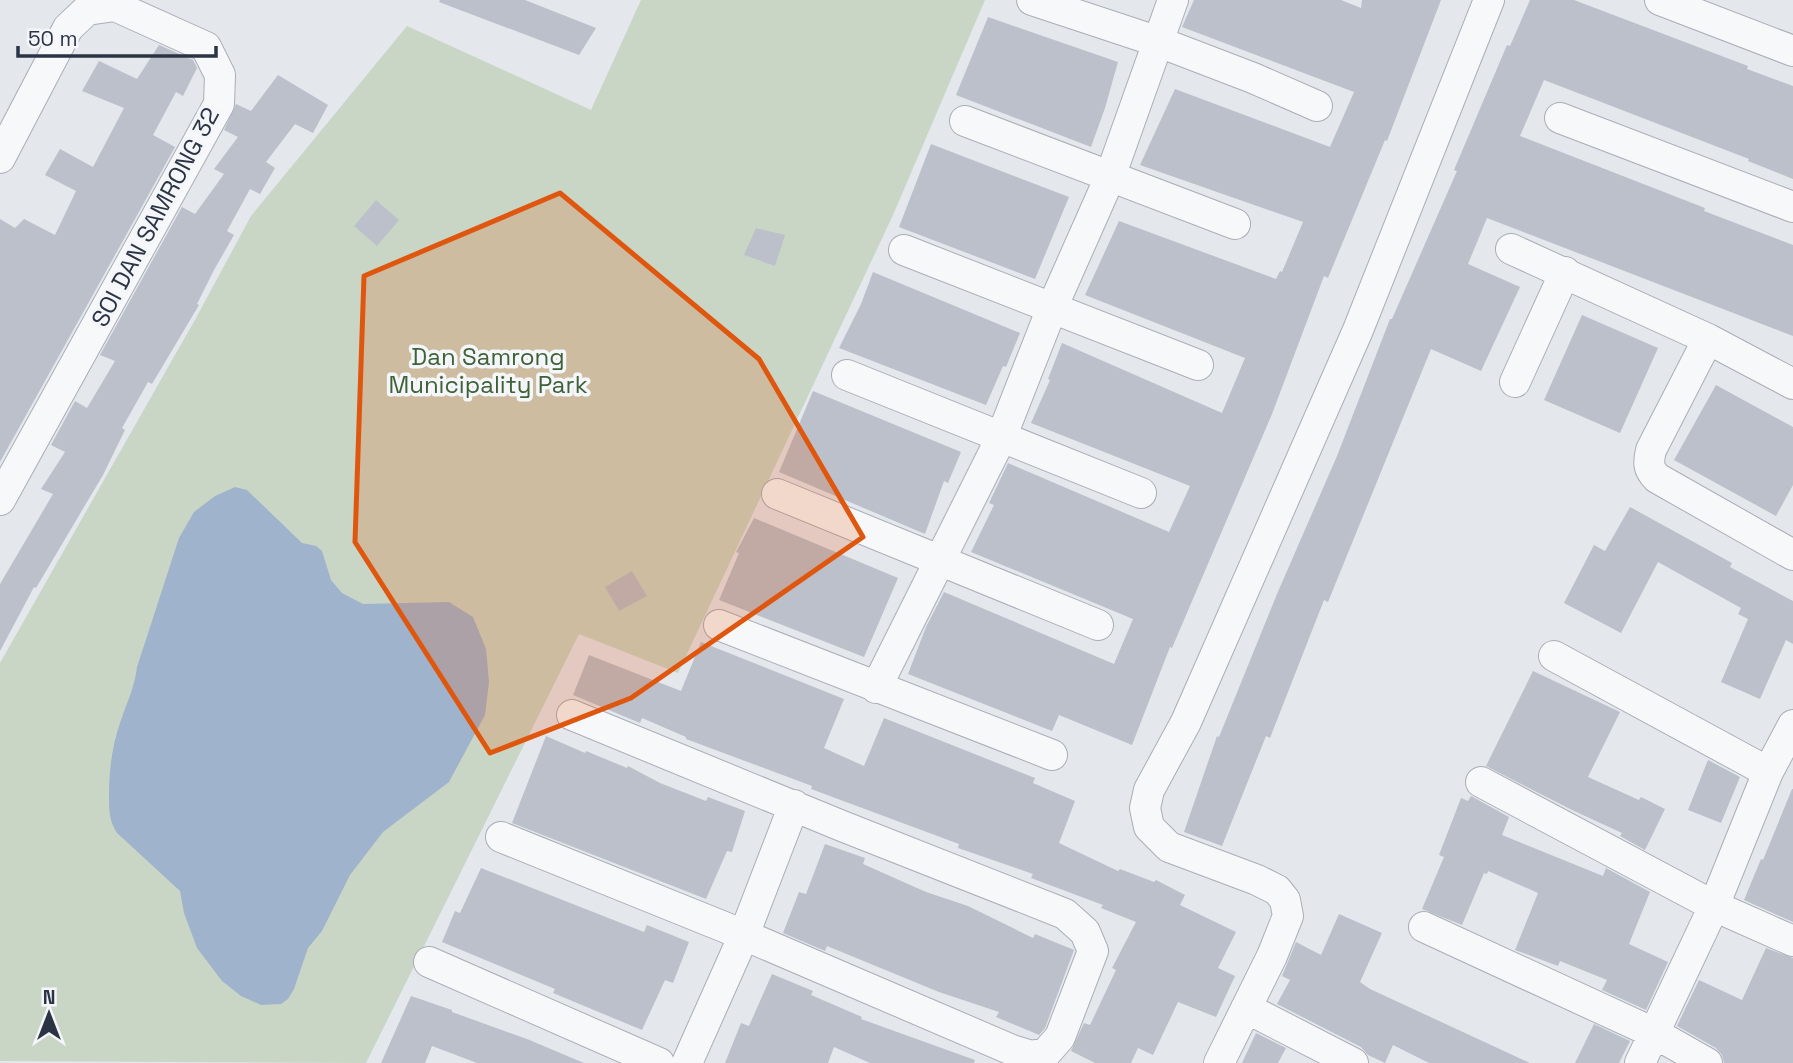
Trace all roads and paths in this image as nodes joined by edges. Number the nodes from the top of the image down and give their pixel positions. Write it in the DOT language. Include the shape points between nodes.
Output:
graph roads {
  1 [pos="1032,0"];
  2 [pos="1173,0"];
  3 [pos="1489,0"];
  4 [pos="1660,0"];
  5 [pos="1159,42"];
  6 [pos="1793,51"];
  7 [pos="1317,106"];
  8 [pos="1560,118"];
  9 [pos="965,121"];
  10 [pos="0,158"];
  11 [pos="1110,177"];
  12 [pos="1793,207"];
  13 [pos="1236,224"];
  14 [pos="1511,249"];
  15 [pos="904,250"];
  16 [pos="1565,272"];
  17 [pos="1052,308"];
  18 [pos="1708,339"];
  19 [pos="1198,365"];
  20 [pos="846,375"];
  21 [pos="1514,382"];
  22 [pos="1793,384"];
  23 [pos="1001,438"];
  24 [pos="1141,493"];
  25 [pos="777,494"];
  26 [pos="0,500"];
  27 [pos="1793,555"];
  28 [pos="940,560"];
  29 [pos="719,625"];
  30 [pos="1098,625"];
  31 [pos="1555,656"];
  32 [pos="876,688"];
  33 [pos="572,715"];
  34 [pos="1793,725"];
  35 [pos="1052,755"];
  36 [pos="1768,772"];
  37 [pos="1481,782"];
  38 [pos="794,804"];
  39 [pos="501,837"];
  40 [pos="1714,906"];
  41 [pos="1424,926"];
  42 [pos="744,935"];
  43 [pos="1793,941"];
  44 [pos="429,962"];
  45 [pos="1246,1008"];
  46 [pos="1654,1033"];
  47 [pos="659,1063"];
  48 [pos="687,1063"];
  49 [pos="1219,1063"];
  50 [pos="1353,1063"];
  51 [pos="1640,1063"];
  52 [pos="1707,1063"];
  1 -- 5 [label="street"];
  2 -- 5 [label="street"];
  3 -- 45 [label="street" via="1358,330 1186,722 1149,790 1145,808 1149,827 1169,847 1257,880 1285,900 1288,916"];
  4 -- 6 [label="street"];
  5 -- 7 [label="street"];
  5 -- 11 [label="street"];
  8 -- 12 [label="street"];
  9 -- 11 [label="street"];
  10 -- 26 [label="street, SOI DAN SAMRONG 32" via="68,27 87,10 115,6 206,47 220,75 219,104"];
  11 -- 13 [label="street"];
  11 -- 17 [label="street"];
  14 -- 16 [label="street"];
  15 -- 17 [label="street"];
  16 -- 18 [label="street"];
  16 -- 21 [label="street"];
  17 -- 19 [label="street"];
  17 -- 23 [label="street"];
  18 -- 22 [label="street"];
  18 -- 27 [label="street" via="1651,450 1650,471"];
  20 -- 23 [label="street"];
  23 -- 24 [label="street"];
  23 -- 28 [label="street"];
  25 -- 28 [label="street"];
  28 -- 30 [label="street"];
  28 -- 32 [label="street"];
  29 -- 32 [label="street"];
  31 -- 36 [label="street"];
  32 -- 35 [label="street"];
  33 -- 38 [label="street"];
  34 -- 36 [label="street"];
  36 -- 40 [label="street"];
  37 -- 40 [label="street"];
  38 -- 42 [label="street"];
  38 -- 42 [label="street" via="1066,914 1085,932 1093,951 1086,971 1060,1037 1046,1053 1032,1056"];
  39 -- 42 [label="street"];
  40 -- 43 [label="street"];
  40 -- 46 [label="street"];
  41 -- 46 [label="street"];
  42 -- 48 [label="street"];
  44 -- 47 [label="street"];
  45 -- 49 [label="street"];
  45 -- 50 [label="street"];
  46 -- 51 [label="street"];
  46 -- 52 [label="street"];
}
